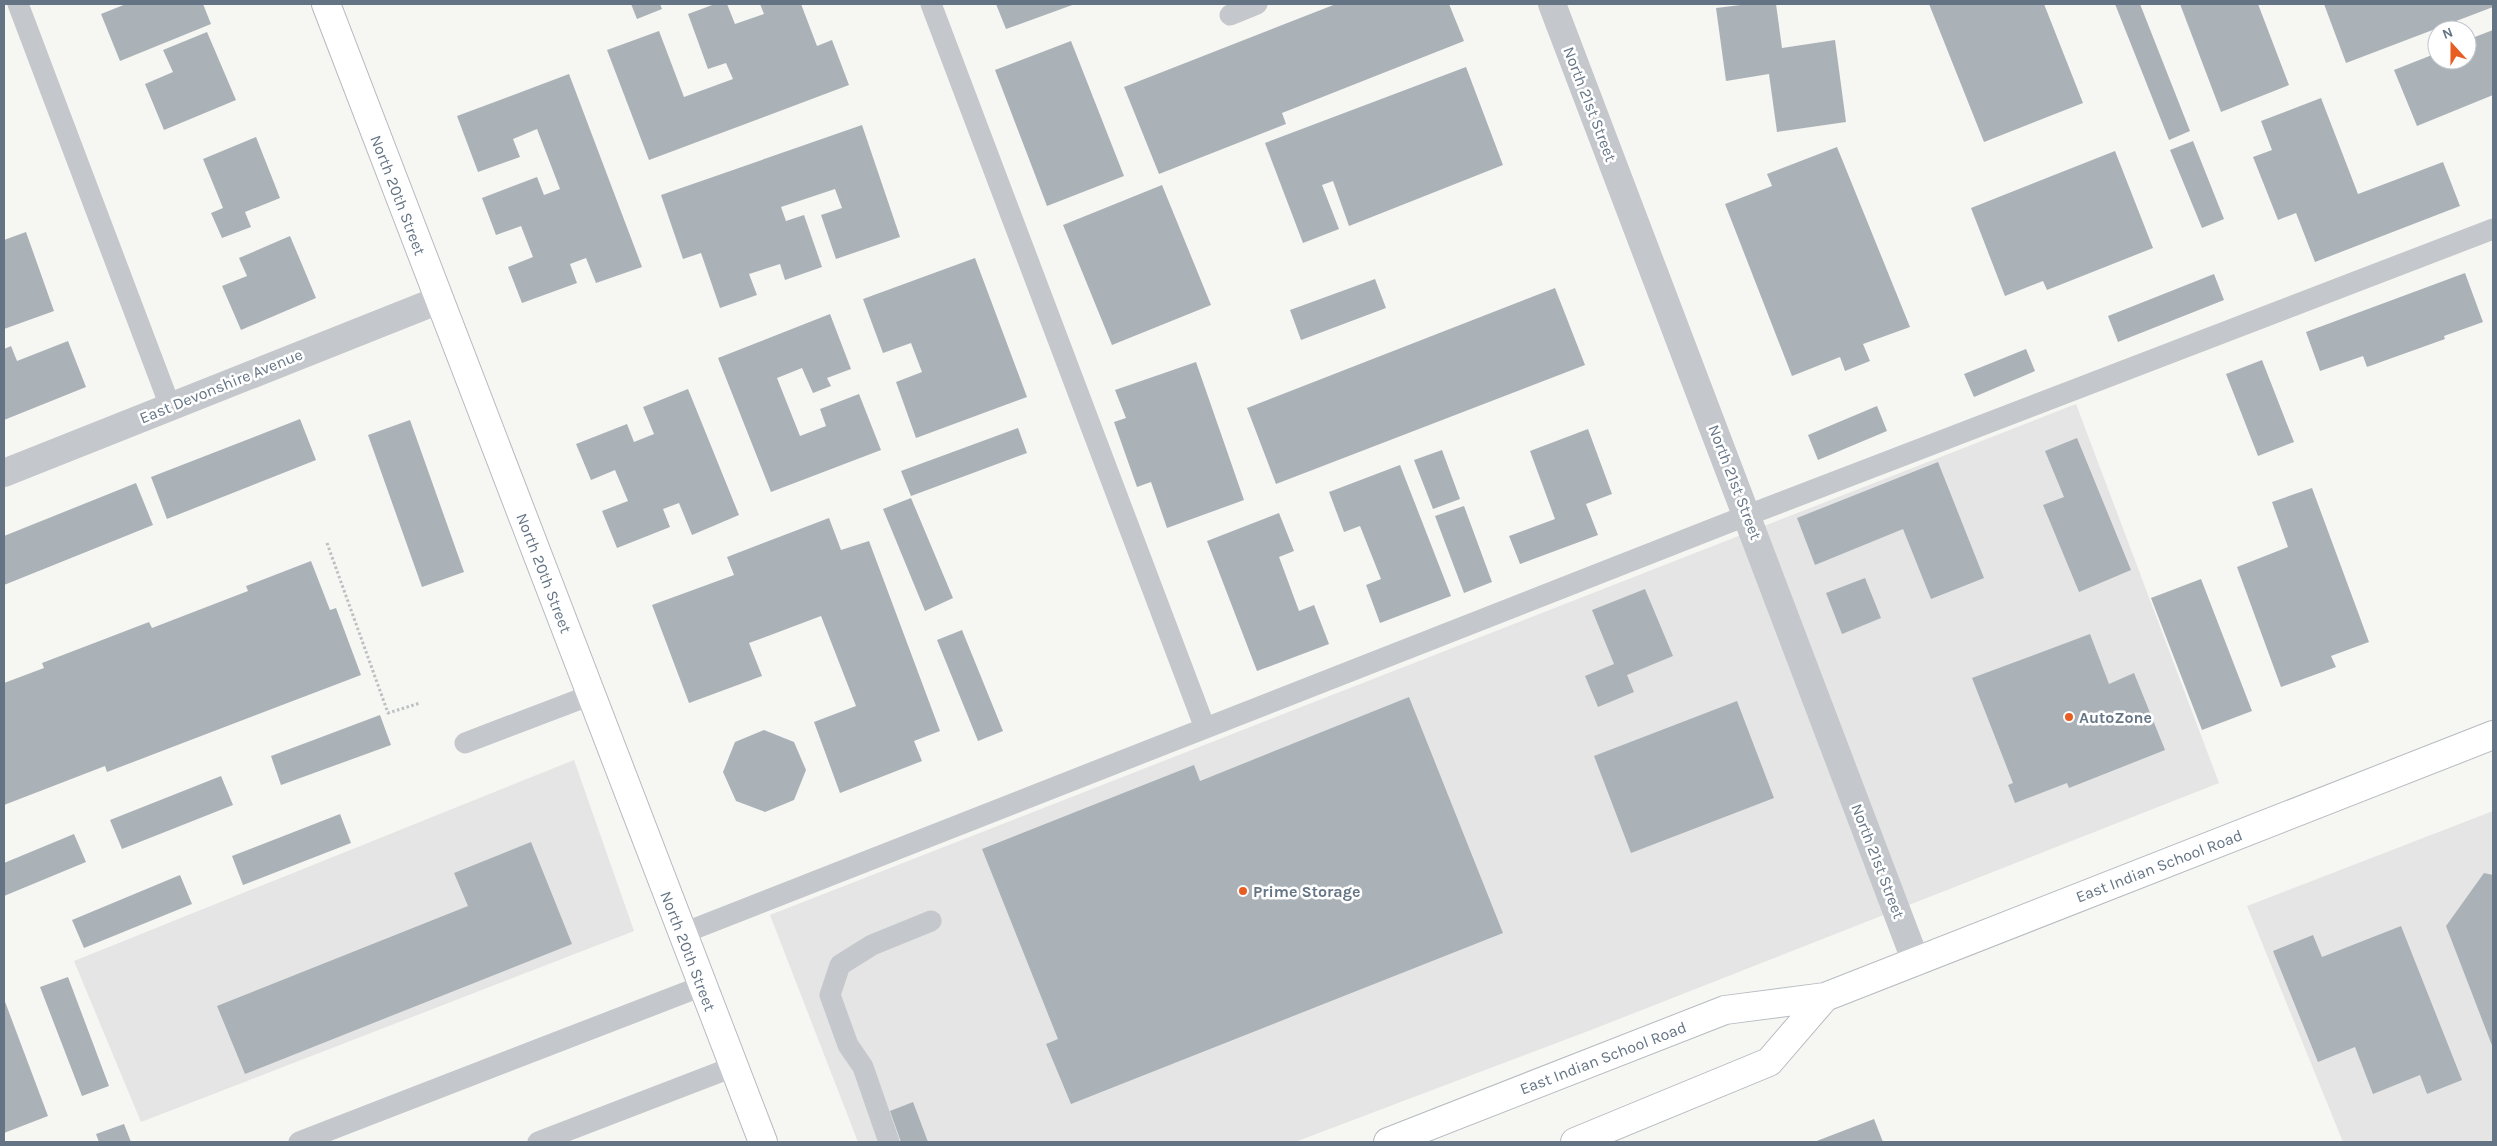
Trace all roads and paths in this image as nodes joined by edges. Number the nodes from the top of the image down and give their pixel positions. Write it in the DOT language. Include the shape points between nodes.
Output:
graph roads {
  1 [pos="18,4"];
  2 [pos="326,4"];
  3 [pos="931,4"];
  4 [pos="1257,4"];
  5 [pos="1552,4"];
  6 [pos="1230,15"];
  7 [pos="2493,229"];
  8 [pos="439,300"];
  9 [pos="170,406"];
  10 [pos="4,473"];
  11 [pos="1748,515"];
  12 [pos="327,543"];
  13 [pos="591,695"];
  14 [pos="420,703"];
  15 [pos="1205,728"];
  16 [pos="2493,735"];
  17 [pos="465,743"];
  18 [pos="931,922"];
  19 [pos="682,934"];
  20 [pos="1916,962"];
  21 [pos="702,986"];
  22 [pos="1825,997"];
  23 [pos="733,1067"];
  24 [pos="299,1142"];
  25 [pos="538,1142"];
  26 [pos="763,1142"];
  27 [pos="889,1142"];
  28 [pos="1388,1142"];
  29 [pos="1575,1142"];
  1 -- 9 [label="lane"];
  2 -- 8 [label="main road, North 20th Street"];
  3 -- 15 [label="lane"];
  4 -- 6 [label="lane"];
  5 -- 11 [label="street, North 21st Street"];
  7 -- 11 [label="lane"];
  8 -- 9 [label="street, East Devonshire Avenue"];
  8 -- 13 [label="main road, North 20th Street"];
  9 -- 10 [label="street, East Devonshire Avenue"];
  11 -- 15 [label="lane"];
  11 -- 20 [label="street, North 21st Street"];
  12 -- 14 [label="path" via="388,714"];
  13 -- 17 [label="lane"];
  13 -- 19 [label="main road, North 20th Street"];
  15 -- 19 [label="lane"];
  16 -- 20 [label="main road, East Indian School Road"];
  18 -- 27 [label="lane" via="872,945 840,965 830,995 848,1045 863,1067"];
  19 -- 21 [label="main road, North 20th Street"];
  20 -- 22 [label="main road, East Indian School Road"];
  21 -- 23 [label="main road, North 20th Street"];
  21 -- 24 [label="lane"];
  22 -- 28 [label="main road, East Indian School Road" via="1725,1010"];
  22 -- 29 [label="main road, East Indian School Road" via="1770,1062"];
  23 -- 25 [label="lane"];
  23 -- 26 [label="main road, North 20th Street"];
}
